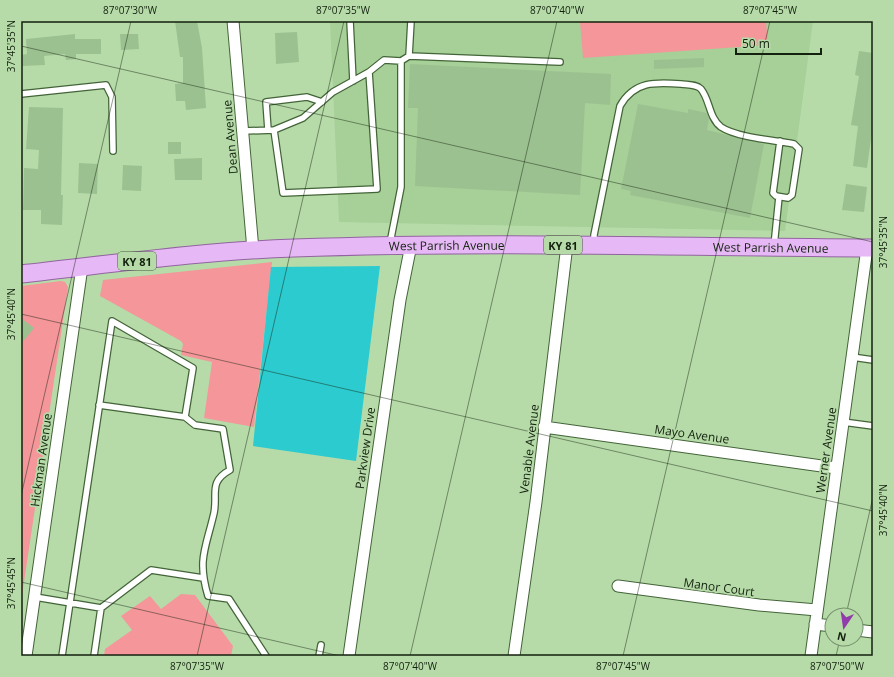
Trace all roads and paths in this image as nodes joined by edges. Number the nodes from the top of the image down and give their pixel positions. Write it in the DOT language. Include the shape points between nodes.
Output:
graph roads {
  1 [pos="233,21"];
  2 [pos="350,21"];
  3 [pos="410,21"];
  4 [pos="409,56"];
  5 [pos="401,61"];
  6 [pos="560,62"];
  7 [pos="369,72"];
  8 [pos="353,81"];
  9 [pos="21,94"];
  10 [pos="322,102"];
  11 [pos="271,130"];
  12 [pos="243,131"];
  13 [pos="780,141"];
  14 [pos="113,151"];
  15 [pos="779,197"];
  16 [pos="411,245"];
  17 [pos="567,245"];
  18 [pos="594,245"];
  19 [pos="389,246"];
  20 [pos="774,247"];
  21 [pos="870,248"];
  22 [pos="253,250"];
  23 [pos="82,267"];
  24 [pos="21,274"];
  25 [pos="852,357"];
  26 [pos="873,360"];
  27 [pos="99,404"];
  28 [pos="185,417"];
  29 [pos="843,422"];
  30 [pos="873,426"];
  31 [pos="544,427"];
  32 [pos="836,468"];
  33 [pos="203,578"];
  34 [pos="618,586"];
  35 [pos="35,597"];
  36 [pos="70,603"];
  37 [pos="101,608"];
  38 [pos="817,610"];
  39 [pos="815,624"];
  40 [pos="824,625"];
  41 [pos="321,645"];
  42 [pos="26,656"];
  43 [pos="62,656"];
  44 [pos="94,656"];
  45 [pos="266,656"];
  46 [pos="319,656"];
  47 [pos="349,656"];
  48 [pos="514,656"];
  49 [pos="810,656"];
  1 -- 12 [label="street, Dean Avenue"];
  2 -- 8 [label="lane"];
  3 -- 4 [label="lane"];
  4 -- 5 [label="lane"];
  4 -- 6 [label="lane"];
  5 -- 7 [label="lane" via="384,60"];
  5 -- 19 [label="lane" via="400,188"];
  7 -- 8 [label="lane"];
  7 -- 11 [label="lane" via="377,189 283,193"];
  8 -- 10 [label="lane" via="333,92"];
  9 -- 14 [label="lane" via="106,85 112,97"];
  10 -- 11 [label="lane" via="303,118"];
  10 -- 11 [label="lane" via="306,97 266,102"];
  11 -- 12 [label="lane"];
  12 -- 22 [label="street, Dean Avenue"];
  13 -- 15 [label="lane" via="772,190 774,195"];
  13 -- 15 [label="lane" via="794,144 799,149 792,195 788,198"];
  13 -- 18 [label="lane" via="734,132 720,126 702,91 694,86 659,82 631,91 620,106"];
  15 -- 20 [label="lane"];
  16 -- 17 [label="main road, West Parrish Avenue / KY 81"];
  16 -- 19 [label="main road, West Parrish Avenue / KY 81"];
  16 -- 47 [label="street, Parkview Drive" via="399,307"];
  17 -- 18 [label="main road, West Parrish Avenue / KY 81"];
  17 -- 31 [label="street, Venable Avenue"];
  18 -- 20 [label="main road, West Parrish Avenue / KY 81"];
  19 -- 22 [label="main road, West Parrish Avenue / KY 81"];
  20 -- 21 [label="main road, West Parrish Avenue / KY 81"];
  21 -- 25 [label="street, Werner Avenue"];
  22 -- 23 [label="main road, West Parrish Avenue / KY 81"];
  23 -- 24 [label="main road, West Parrish Avenue / KY 81"];
  23 -- 35 [label="street, Hickman Avenue"];
  25 -- 26 [label="lane"];
  25 -- 29 [label="street, Werner Avenue"];
  27 -- 28 [label="lane"];
  27 -- 28 [label="lane" via="112,321 193,368"];
  27 -- 36 [label="lane"];
  28 -- 33 [label="lane" via="195,425 223,429 230,470 220,478 214,489 215,511 204,546"];
  29 -- 30 [label="lane"];
  29 -- 32 [label="street, Werner Avenue"];
  31 -- 32 [label="street, Mayo Avenue"];
  31 -- 48 [label="street, Venable Avenue"];
  32 -- 38 [label="street, Werner Avenue"];
  33 -- 37 [label="lane" via="151,570"];
  33 -- 45 [label="lane" via="208,596 229,599"];
  34 -- 38 [label="street, Manor Court"];
  35 -- 36 [label="lane"];
  35 -- 42 [label="street, Hickman Avenue"];
  36 -- 37 [label="lane"];
  36 -- 43 [label="lane"];
  37 -- 44 [label="lane"];
  38 -- 39 [label="street, Werner Avenue"];
  39 -- 40 [label="street"];
  39 -- 49 [label="street, Werner Avenue"];
  41 -- 46 [label="lane"];
}
